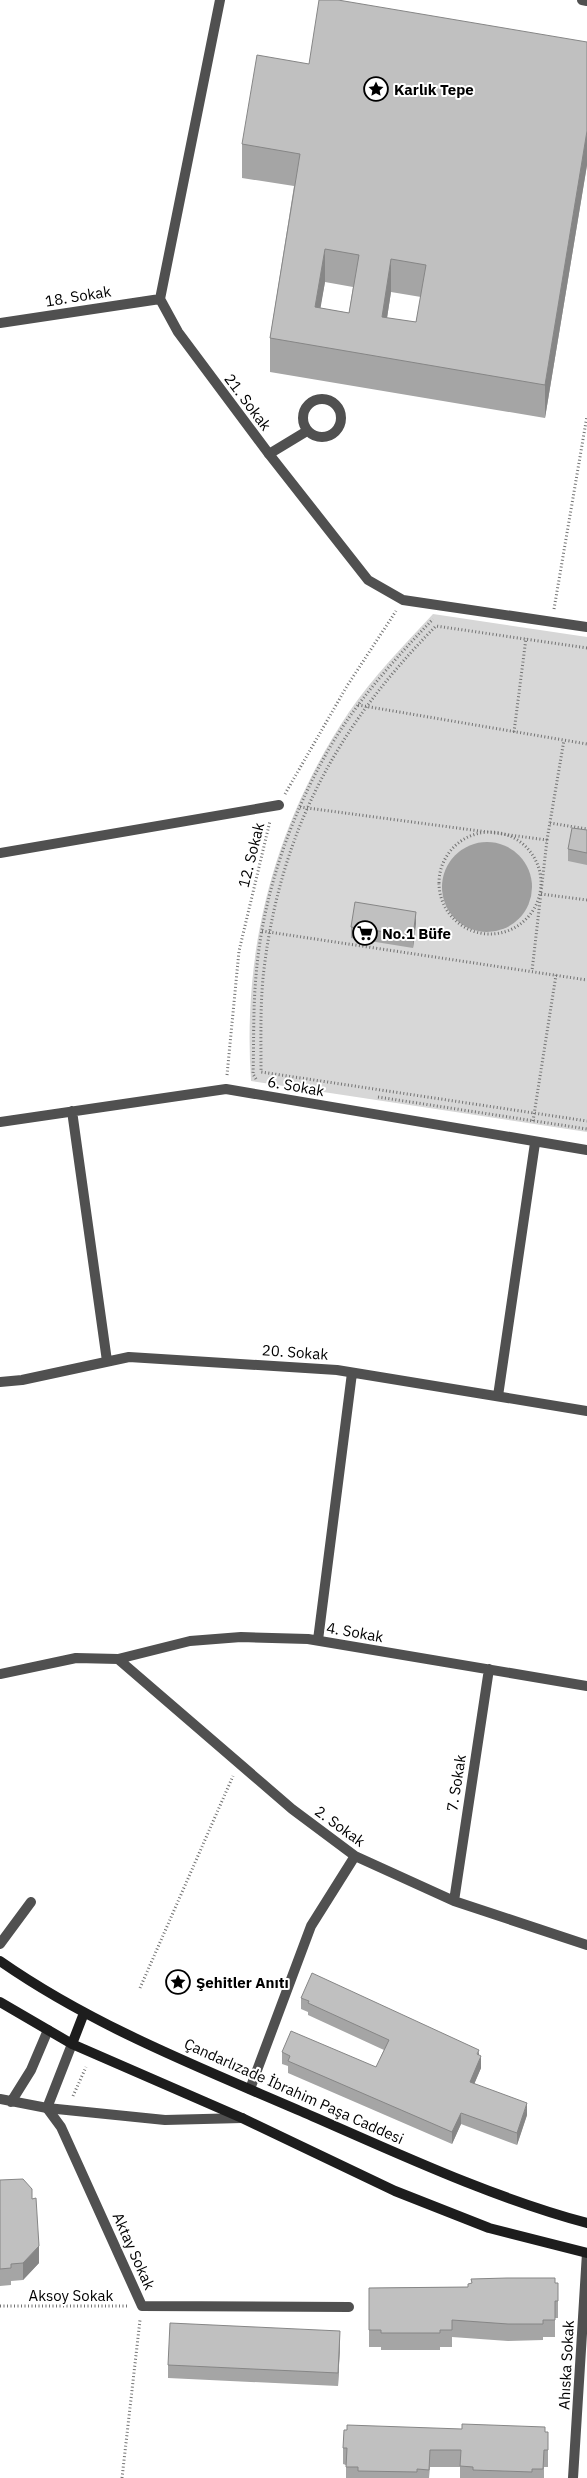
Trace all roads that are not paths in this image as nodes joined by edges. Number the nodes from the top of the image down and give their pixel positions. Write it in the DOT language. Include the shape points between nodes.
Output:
graph roads {
  1 [pos="220,0"];
  2 [pos="582,0"];
  3 [pos="587,1"];
  4 [pos="160,299"];
  5 [pos="0,323"];
  6 [pos="307,431"];
  7 [pos="269,454"];
  8 [pos="587,627"];
  9 [pos="278,805"];
  10 [pos="0,853"];
  11 [pos="72,1112"];
  12 [pos="0,1122"];
  13 [pos="535,1143"];
  14 [pos="587,1150"];
  15 [pos="107,1361"];
  16 [pos="352,1373"];
  17 [pos="0,1382"];
  18 [pos="498,1396"];
  19 [pos="587,1411"];
  20 [pos="318,1640"];
  21 [pos="118,1659"];
  22 [pos="489,1669"];
  23 [pos="0,1674"];
  24 [pos="587,1686"];
  25 [pos="355,1856"];
  26 [pos="454,1901"];
  27 [pos="32,1902"];
  28 [pos="0,1944"];
  29 [pos="587,1945"];
  30 [pos="0,1962"];
  31 [pos="0,2002"];
  32 [pos="84,2013"];
  33 [pos="48,2030"];
  34 [pos="72,2044"];
  35 [pos="250,2089"];
  36 [pos="0,2100"];
  37 [pos="11,2102"];
  38 [pos="47,2108"];
  39 [pos="242,2118"];
  40 [pos="587,2223"];
  41 [pos="587,2253"];
  42 [pos="349,2306"];
  43 [pos="573,2478"];
  1 -- 4 [label="street"];
  2 -- 3 [label="street"];
  4 -- 5 [label="street, 18. Sokak"];
  4 -- 7 [label="street, 21. Sokak" via="178,332"];
  6 -- 7 [label="street"];
  7 -- 8 [label="street, 21. Sokak" via="368,580 403,600"];
  9 -- 10 [label="street"];
  11 -- 12 [label="street, 6. Sokak"];
  11 -- 13 [label="street, 6. Sokak" via="226,1090"];
  11 -- 15 [label="street"];
  13 -- 14 [label="street, 6. Sokak"];
  13 -- 18 [label="street"];
  15 -- 16 [label="street, 20. Sokak" via="129,1357"];
  15 -- 17 [label="street, 20. Sokak"];
  16 -- 18 [label="street, 20. Sokak"];
  16 -- 20 [label="street"];
  18 -- 19 [label="street, 20. Sokak"];
  20 -- 21 [label="street, 4. Sokak" via="241,1637 190,1641"];
  20 -- 22 [label="street, 4. Sokak"];
  21 -- 23 [label="street, 4. Sokak" via="76,1658"];
  21 -- 25 [label="street, 2. Sokak" via="292,1809"];
  22 -- 24 [label="street, 4. Sokak"];
  22 -- 26 [label="street, 7. Sokak"];
  25 -- 26 [label="street, 2. Sokak"];
  25 -- 35 [label="street" via="311,1926"];
  26 -- 29 [label="street, 2. Sokak"];
  27 -- 28 [label="street"];
  30 -- 32 [label="main road, Çandarlızade İbrahim Paşa Caddesi" via="38,1988"];
  31 -- 33 [label="main road"];
  32 -- 34 [label="main road"];
  32 -- 35 [label="main road, Çandarlızade İbrahim Paşa Caddesi"];
  33 -- 34 [label="main road"];
  33 -- 37 [label="street" via="31,2070"];
  34 -- 38 [label="street"];
  34 -- 39 [label="main road"];
  35 -- 40 [label="main road, Çandarlızade İbrahim Paşa Caddesi" via="496,2194"];
  36 -- 37 [label="street"];
  37 -- 38 [label="street"];
  38 -- 39 [label="street" via="165,2120"];
  38 -- 42 [label="street, Aktay Sokak" via="61,2127 142,2306"];
  39 -- 41 [label="main road" via="396,2191 489,2228"];
  41 -- 43 [label="street, Ahıska Sokak"];
}
